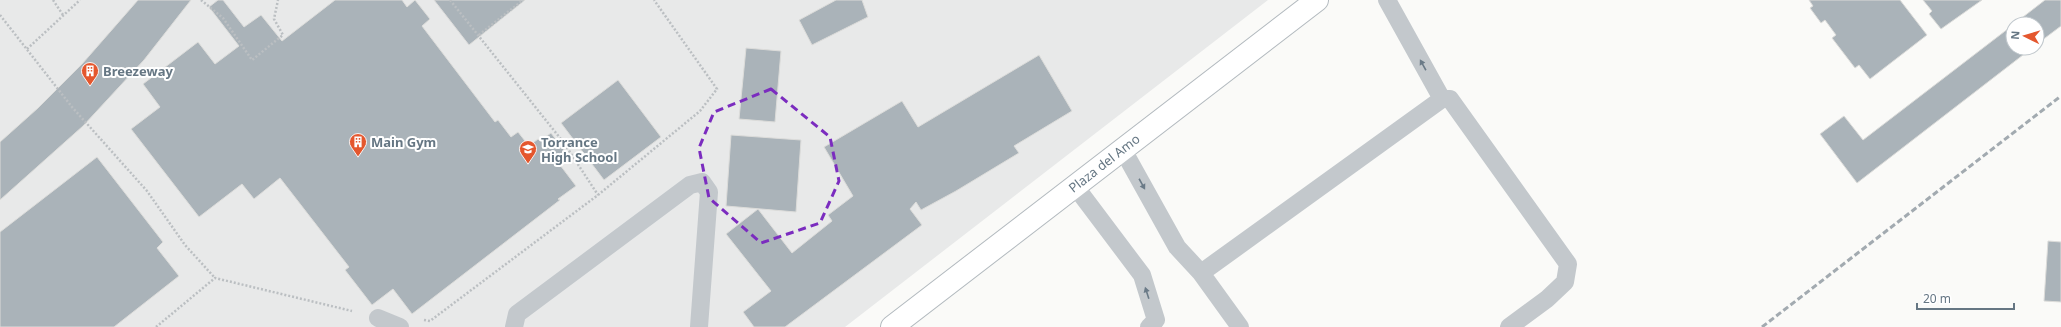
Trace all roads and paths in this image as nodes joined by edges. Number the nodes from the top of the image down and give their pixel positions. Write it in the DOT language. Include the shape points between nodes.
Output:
graph roads {
  1 [pos="53,0"];
  2 [pos="80,0"];
  3 [pos="201,0"];
  4 [pos="278,0"];
  5 [pos="450,0"];
  6 [pos="523,0"];
  7 [pos="654,0"];
  8 [pos="1317,0"];
  9 [pos="1387,0"];
  10 [pos="0,15"];
  11 [pos="63,15"];
  12 [pos="479,35"];
  13 [pos="27,49"];
  14 [pos="1442,99"];
  15 [pos="1123,150"];
  16 [pos="1075,186"];
  17 [pos="598,195"];
  18 [pos="1201,273"];
  19 [pos="215,278"];
  20 [pos="378,318"];
  21 [pos="422,320"];
  22 [pos="156,327"];
  23 [pos="400,327"];
  24 [pos="514,327"];
  25 [pos="699,327"];
  26 [pos="892,327"];
  27 [pos="1149,327"];
  28 [pos="1240,327"];
  29 [pos="1509,327"];
  1 -- 11 [label="path"];
  2 -- 11 [label="path"];
  3 -- 4 [label="path" via="223,18 252,60 283,35 274,19"];
  5 -- 12 [label="path"];
  6 -- 12 [label="path"];
  7 -- 17 [label="path" via="717,89 690,120"];
  8 -- 15 [label="main road, Plaza del Amo"];
  14 -- 9 [label="lane, one-way"];
  10 -- 13 [label="path"];
  11 -- 13 [label="path"];
  12 -- 17 [label="path" via="564,143"];
  13 -- 19 [label="path" via="72,107 146,191 185,245"];
  14 -- 18 [label="lane"];
  14 -- 29 [label="lane" via="1450,99 1568,264 1565,282"];
  15 -- 16 [label="main road, Plaza del Amo"];
  15 -- 18 [label="lane, one-way" via="1177,247"];
  16 -- 26 [label="main road, Plaza del Amo"];
  27 -- 16 [label="lane, one-way" via="1156,320 1142,275"];
  17 -- 21 [label="path" via="430,321"];
  18 -- 28 [label="lane"];
  19 -- 20 [label="path"];
  19 -- 22 [label="path"];
  20 -- 23 [label="lane"];
  24 -- 25 [label="lane" via="517,314 690,185 702,182 709,192"];
}
